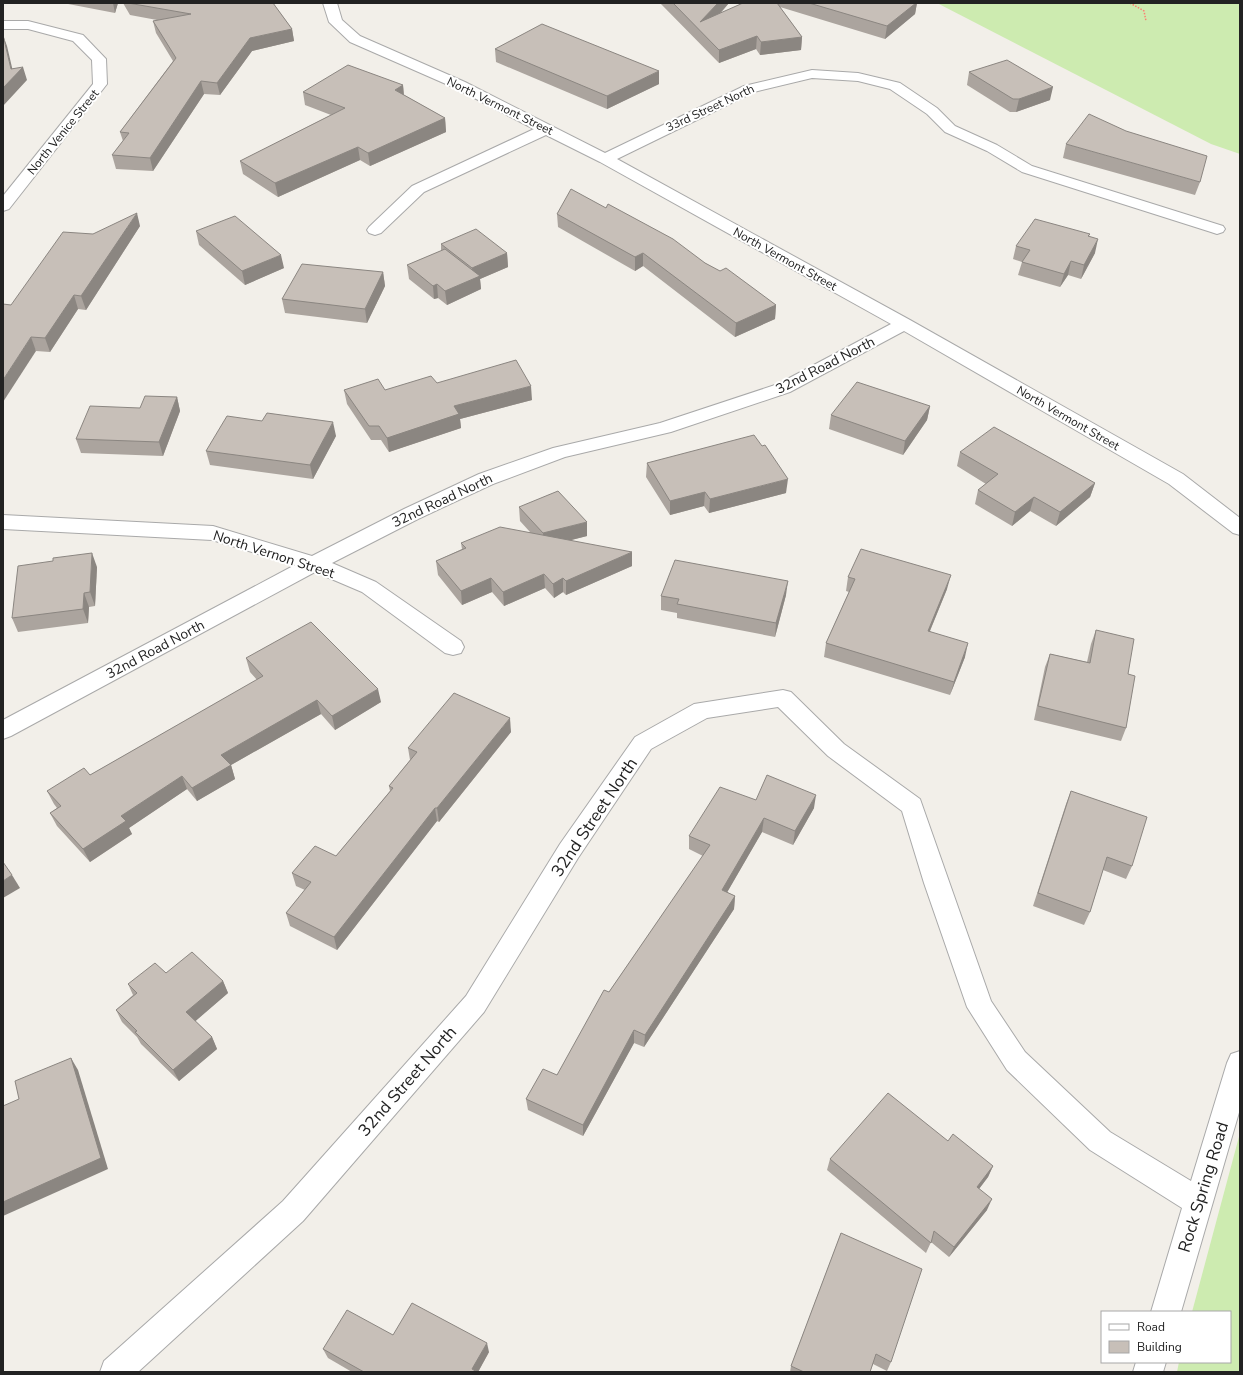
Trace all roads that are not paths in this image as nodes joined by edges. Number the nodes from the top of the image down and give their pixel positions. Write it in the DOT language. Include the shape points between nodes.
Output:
graph roads {
  1 [pos="330,3"];
  2 [pos="3,25"];
  3 [pos="546,129"];
  4 [pos="605,159"];
  5 [pos="3,206"];
  6 [pos="1218,229"];
  7 [pos="375,230"];
  8 [pos="904,324"];
  9 [pos="3,522"];
  10 [pos="1240,528"];
  11 [pos="314,564"];
  12 [pos="453,647"];
  13 [pos="3,730"];
  14 [pos="1240,1063"];
  15 [pos="1198,1202"];
  16 [pos="1166,1311"];
  17 [pos="115,1372"];
  1 -- 3 [label="street, North Vermont Street" via="336,22 355,39 460,85"];
  2 -- 5 [label="street, North Venice Street" via="28,25 78,38 99,59 100,84"];
  3 -- 4 [label="street, North Vermont Street"];
  3 -- 7 [label="street" via="418,189"];
  4 -- 6 [label="street, 33rd Street North" via="749,88 812,74 858,77 895,86 932,111 950,129 992,148 1027,170"];
  4 -- 8 [label="street, North Vermont Street"];
  8 -- 10 [label="street, North Vermont Street" via="1176,479"];
  8 -- 11 [label="street, 32nd Road North" via="784,388 664,428 560,452 486,478"];
  9 -- 11 [label="street, North Vernon Street" via="213,533"];
  11 -- 12 [label="street, North Vernon Street" via="368,587"];
  11 -- 13 [label="street, 32nd Road North"];
  14 -- 15 [label="street, Rock Spring Road"];
  15 -- 16 [label="street, Rock Spring Road"];
  15 -- 17 [label="street, 32nd Street North" via="1100,1140 1016,1060 980,1006 936,884 912,806 836,750 783,698 702,710 643,743 569,851 475,1004 293,1211"];
}
